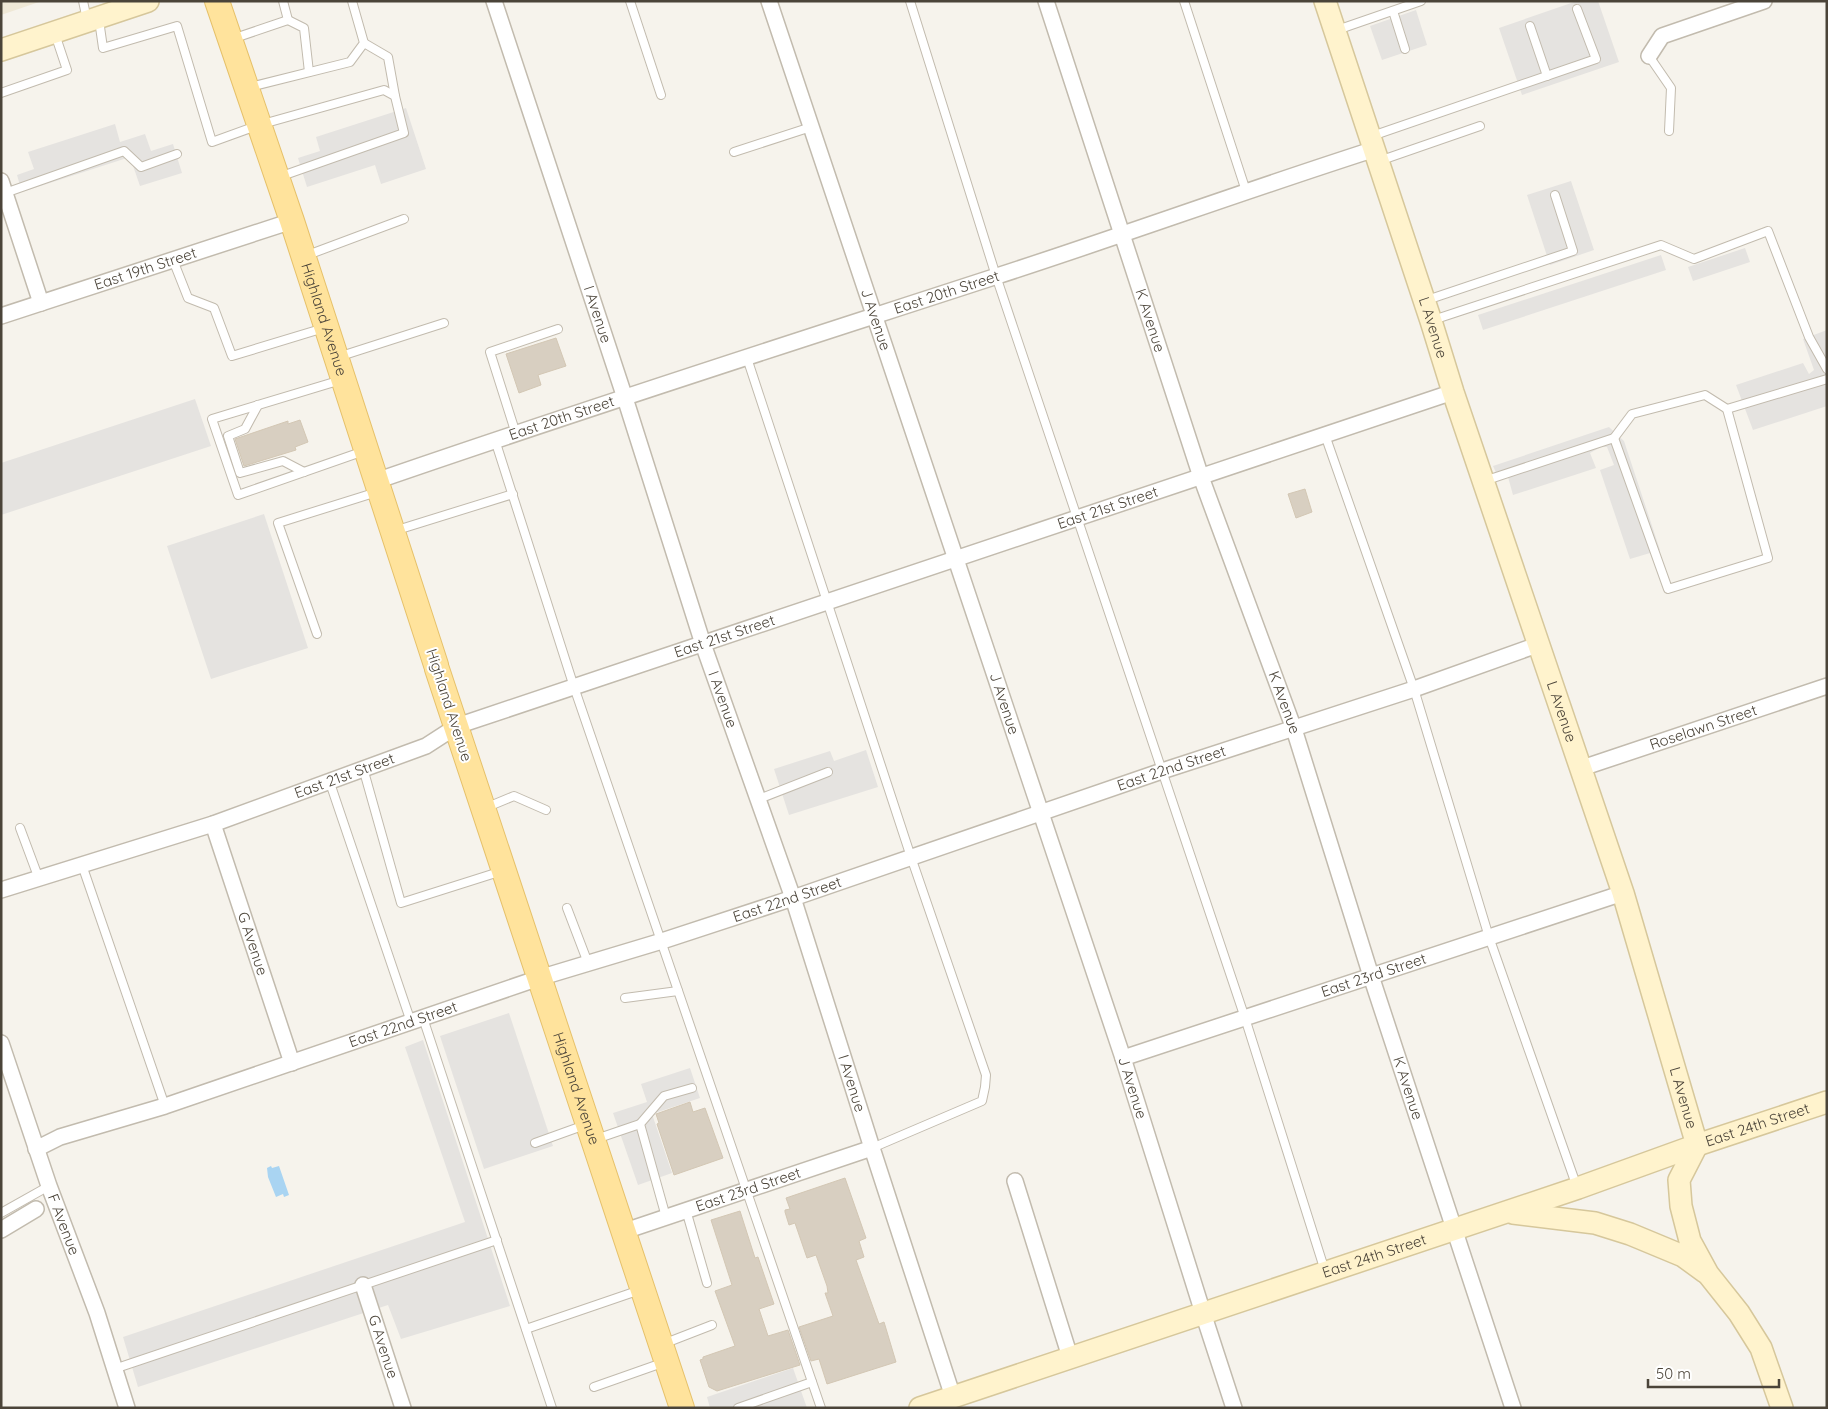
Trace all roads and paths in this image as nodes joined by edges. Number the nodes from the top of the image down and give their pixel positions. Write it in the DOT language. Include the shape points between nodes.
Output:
graph roads {
  1 [pos="148,1"];
  2 [pos="216,1"];
  3 [pos="283,1"];
  4 [pos="352,1"];
  5 [pos="494,1"];
  6 [pos="630,1"];
  7 [pos="769,1"];
  8 [pos="910,1"];
  9 [pos="1046,1"];
  10 [pos="1184,1"];
  11 [pos="1326,1"];
  12 [pos="1421,1"];
  13 [pos="1764,1"];
  14 [pos="1577,9"];
  15 [pos="1393,11"];
  16 [pos="90,14"];
  17 [pos="288,20"];
  18 [pos="1530,26"];
  19 [pos="1335,30"];
  20 [pos="55,32"];
  21 [pos="230,40"];
  22 [pos="364,43"];
  23 [pos="1405,49"];
  24 [pos="1,50"];
  25 [pos="1649,56"];
  26 [pos="309,72"];
  27 [pos="1546,76"];
  28 [pos="246,88"];
  29 [pos="1,93"];
  30 [pos="661,95"];
  31 [pos="395,96"];
  32 [pos="259,125"];
  33 [pos="1480,126"];
  34 [pos="811,127"];
  35 [pos="1669,131"];
  36 [pos="1375,149"];
  37 [pos="734,152"];
  38 [pos="177,154"];
  39 [pos="277,178"];
  40 [pos="3,187"];
  41 [pos="1246,191"];
  42 [pos="1555,195"];
  43 [pos="404,219"];
  44 [pos="292,221"];
  45 [pos="1120,234"];
  46 [pos="304,257"];
  47 [pos="173,260"];
  48 [pos="996,276"];
  49 [pos="41,303"];
  50 [pos="1428,311"];
  51 [pos="1,316"];
  52 [pos="873,316"];
  53 [pos="444,323"];
  54 [pos="326,328"];
  55 [pos="558,329"];
  56 [pos="747,358"];
  57 [pos="339,368"];
  58 [pos="1827,369"];
  59 [pos="1827,379"];
  60 [pos="1453,392"];
  61 [pos="625,398"];
  62 [pos="258,405"];
  63 [pos="1727,409"];
  64 [pos="516,434"];
  65 [pos="1325,435"];
  66 [pos="1614,438"];
  67 [pos="495,440"];
  68 [pos="366,451"];
  69 [pos="304,472"];
  70 [pos="1201,477"];
  71 [pos="1484,481"];
  72 [pos="378,486"];
  73 [pos="513,494"];
  74 [pos="1077,518"];
  75 [pos="392,532"];
  76 [pos="955,559"];
  77 [pos="827,602"];
  78 [pos="317,634"];
  79 [pos="703,644"];
  80 [pos="1538,644"];
  81 [pos="1827,686"];
  82 [pos="574,687"];
  83 [pos="1414,689"];
  84 [pos="457,726"];
  85 [pos="1294,729"];
  86 [pos="363,768"];
  87 [pos="1579,769"];
  88 [pos="1162,771"];
  89 [pos="828,772"];
  90 [pos="329,780"];
  91 [pos="759,799"];
  92 [pos="483,809"];
  93 [pos="546,810"];
  94 [pos="1042,812"];
  95 [pos="213,824"];
  96 [pos="20,828"];
  97 [pos="911,857"];
  98 [pos="82,865"];
  99 [pos="503,871"];
  100 [pos="39,879"];
  101 [pos="1,890"];
  102 [pos="1622,893"];
  103 [pos="793,898"];
  104 [pos="568,908"];
  105 [pos="1489,937"];
  106 [pos="662,941"];
  107 [pos="588,963"];
  108 [pos="1370,976"];
  109 [pos="539,978"];
  110 [pos="678,991"];
  111 [pos="625,998"];
  112 [pos="1245,1018"];
  113 [pos="417,1020"];
  114 [pos="1,1043"];
  115 [pos="1123,1058"];
  116 [pos="292,1063"];
  117 [pos="692,1088"];
  118 [pos="1827,1102"];
  119 [pos="165,1106"];
  120 [pos="640,1124"];
  121 [pos="591,1132"];
  122 [pos="535,1143"];
  123 [pos="1697,1145"];
  124 [pos="36,1148"];
  125 [pos="872,1148"];
  126 [pos="1015,1181"];
  127 [pos="49,1186"];
  128 [pos="1578,1188"];
  129 [pos="745,1190"];
  130 [pos="36,1209"];
  131 [pos="686,1210"];
  132 [pos="1505,1212"];
  133 [pos="1,1213"];
  134 [pos="666,1217"];
  135 [pos="1455,1228"];
  136 [pos="1,1230"];
  137 [pos="625,1231"];
  138 [pos="497,1240"];
  139 [pos="1325,1272"];
  140 [pos="1708,1274"];
  141 [pos="707,1283"];
  142 [pos="362,1285"];
  143 [pos="644,1289"];
  144 [pos="1203,1313"];
  145 [pos="712,1325"];
  146 [pos="526,1328"];
  147 [pos="664,1353"];
  148 [pos="1070,1358"];
  149 [pos="114,1369"];
  150 [pos="812,1382"];
  151 [pos="594,1387"];
  152 [pos="953,1397"];
  153 [pos="126,1408"];
  154 [pos="403,1408"];
  155 [pos="552,1408"];
  156 [pos="682,1408"];
  157 [pos="738,1408"];
  158 [pos="820,1408"];
  159 [pos="920,1408"];
  160 [pos="1234,1408"];
  161 [pos="1513,1408"];
  162 [pos="1782,1408"];
  1 -- 16 [label="street"];
  2 -- 21 [label="main road, Highland Avenue"];
  3 -- 17 [label="lane"];
  4 -- 22 [label="lane"];
  5 -- 61 [label="street, I Avenue"];
  6 -- 30 [label="lane"];
  7 -- 34 [label="street, J Avenue"];
  8 -- 48 [label="lane"];
  9 -- 45 [label="street, K Avenue"];
  10 -- 41 [label="lane"];
  11 -- 19 [label="street, L Avenue"];
  12 -- 15 [label="lane"];
  13 -- 25 [label="street" via="1662,36"];
  14 -- 27 [label="lane" via="1596,59"];
  15 -- 19 [label="lane"];
  15 -- 23 [label="lane"];
  16 -- 20 [label="street"];
  16 -- 32 [label="lane" via="103,48 177,26 212,142"];
  17 -- 21 [label="lane"];
  17 -- 26 [label="lane" via="304,28"];
  18 -- 27 [label="lane"];
  19 -- 36 [label="street, L Avenue"];
  20 -- 24 [label="street"];
  20 -- 29 [label="lane" via="67,70"];
  21 -- 28 [label="main road, Highland Avenue"];
  22 -- 26 [label="lane" via="350,62"];
  22 -- 31 [label="lane" via="388,57"];
  25 -- 35 [label="lane" via="1671,88"];
  26 -- 28 [label="lane"];
  27 -- 36 [label="lane"];
  28 -- 32 [label="main road, Highland Avenue"];
  31 -- 32 [label="lane" via="384,90"];
  31 -- 39 [label="lane" via="404,133"];
  32 -- 39 [label="main road, Highland Avenue"];
  33 -- 36 [label="lane"];
  34 -- 37 [label="lane"];
  34 -- 52 [label="street, J Avenue"];
  36 -- 41 [label="street, East 20th Street"];
  36 -- 50 [label="street, L Avenue"];
  38 -- 40 [label="lane" via="141,167 124,151"];
  39 -- 44 [label="main road, Highland Avenue"];
  40 -- 49 [label="street"];
  41 -- 45 [label="street, East 20th Street"];
  42 -- 50 [label="lane" via="1573,251"];
  43 -- 46 [label="lane"];
  44 -- 46 [label="main road, Highland Avenue"];
  44 -- 47 [label="street, East 19th Street"];
  45 -- 48 [label="street, East 20th Street"];
  45 -- 70 [label="street, K Avenue"];
  46 -- 54 [label="main road, Highland Avenue"];
  47 -- 49 [label="street, East 19th Street"];
  47 -- 54 [label="lane" via="188,298 214,308 232,356"];
  48 -- 52 [label="street, East 20th Street"];
  48 -- 74 [label="lane"];
  49 -- 51 [label="street, East 19th Street"];
  50 -- 58 [label="lane" via="1661,245 1694,259 1768,231 1809,337"];
  50 -- 60 [label="street, L Avenue"];
  52 -- 56 [label="street, East 20th Street"];
  52 -- 76 [label="street, J Avenue"];
  53 -- 57 [label="lane"];
  54 -- 57 [label="main road, Highland Avenue"];
  55 -- 64 [label="lane" via="490,352"];
  56 -- 61 [label="street, East 20th Street"];
  56 -- 77 [label="lane"];
  57 -- 62 [label="lane"];
  57 -- 68 [label="main road, Highland Avenue"];
  59 -- 63 [label="lane"];
  60 -- 65 [label="street, East 21st Street"];
  60 -- 71 [label="street, L Avenue"];
  61 -- 64 [label="street, East 20th Street"];
  61 -- 79 [label="street, I Avenue"];
  62 -- 69 [label="lane" via="245,429 228,436 240,473 283,460"];
  62 -- 69 [label="lane" via="212,419 238,495"];
  63 -- 66 [label="lane" via="1705,395 1650,409 1632,414"];
  63 -- 66 [label="lane" via="1768,558 1668,590"];
  64 -- 67 [label="street, East 20th Street"];
  65 -- 70 [label="street, East 21st Street"];
  65 -- 83 [label="lane"];
  66 -- 71 [label="lane"];
  67 -- 72 [label="street, East 20th Street"];
  67 -- 73 [label="lane"];
  68 -- 69 [label="lane"];
  68 -- 72 [label="main road, Highland Avenue"];
  70 -- 74 [label="street, East 21st Street"];
  70 -- 85 [label="street, K Avenue"];
  71 -- 80 [label="street, L Avenue"];
  72 -- 75 [label="main road, Highland Avenue"];
  72 -- 78 [label="lane" via="278,523"];
  73 -- 75 [label="lane"];
  73 -- 82 [label="lane"];
  74 -- 76 [label="street, East 21st Street"];
  74 -- 88 [label="lane"];
  75 -- 84 [label="main road, Highland Avenue"];
  76 -- 77 [label="street, East 21st Street"];
  76 -- 94 [label="street, J Avenue"];
  77 -- 79 [label="street, East 21st Street"];
  77 -- 97 [label="lane"];
  79 -- 82 [label="street, East 21st Street"];
  79 -- 91 [label="street, I Avenue"];
  80 -- 83 [label="street, East 22nd Street"];
  80 -- 87 [label="street, L Avenue"];
  81 -- 87 [label="street, Roselawn Street"];
  82 -- 84 [label="street, East 21st Street"];
  82 -- 106 [label="lane"];
  83 -- 85 [label="street, East 22nd Street"];
  83 -- 105 [label="lane"];
  84 -- 86 [label="street, East 21st Street" via="426,746"];
  84 -- 92 [label="main road, Highland Avenue"];
  85 -- 88 [label="street, East 22nd Street"];
  85 -- 108 [label="street, K Avenue"];
  86 -- 90 [label="street, East 21st Street"];
  86 -- 99 [label="lane" via="401,903"];
  87 -- 102 [label="street, L Avenue"];
  88 -- 94 [label="street, East 22nd Street"];
  88 -- 112 [label="lane"];
  89 -- 91 [label="lane"];
  90 -- 95 [label="street, East 21st Street"];
  90 -- 113 [label="lane"];
  91 -- 103 [label="street, I Avenue"];
  92 -- 93 [label="lane" via="514,796"];
  92 -- 99 [label="main road, Highland Avenue"];
  94 -- 97 [label="street, East 22nd Street"];
  94 -- 115 [label="street, J Avenue"];
  95 -- 98 [label="street, East 21st Street"];
  95 -- 116 [label="street, G Avenue"];
  96 -- 100 [label="lane"];
  97 -- 103 [label="street, East 22nd Street"];
  97 -- 125 [label="lane" via="986,1075 985,1087 982,1101"];
  98 -- 100 [label="street, East 21st Street"];
  98 -- 119 [label="lane"];
  99 -- 109 [label="main road, Highland Avenue"];
  100 -- 101 [label="street, East 21st Street"];
  102 -- 105 [label="street, East 23rd Street"];
  102 -- 123 [label="street, L Avenue"];
  103 -- 106 [label="street, East 22nd Street"];
  103 -- 125 [label="street, I Avenue"];
  104 -- 107 [label="lane"];
  105 -- 108 [label="street, East 23rd Street"];
  105 -- 128 [label="lane"];
  106 -- 107 [label="street, East 22nd Street"];
  106 -- 110 [label="lane"];
  107 -- 109 [label="street, East 22nd Street"];
  108 -- 112 [label="street, East 23rd Street"];
  108 -- 135 [label="street, K Avenue"];
  109 -- 113 [label="street, East 22nd Street"];
  109 -- 121 [label="main road, Highland Avenue"];
  110 -- 111 [label="lane"];
  110 -- 129 [label="lane"];
  112 -- 115 [label="street, East 23rd Street"];
  112 -- 139 [label="lane"];
  113 -- 116 [label="street, East 22nd Street"];
  113 -- 138 [label="lane"];
  114 -- 124 [label="street, F Avenue"];
  115 -- 144 [label="street, J Avenue"];
  116 -- 119 [label="street, East 22nd Street"];
  117 -- 120 [label="lane" via="664,1096"];
  118 -- 123 [label="street, East 24th Street"];
  119 -- 124 [label="street, East 22nd Street" via="60,1137"];
  120 -- 121 [label="lane"];
  120 -- 134 [label="lane"];
  121 -- 122 [label="lane"];
  121 -- 137 [label="main road, Highland Avenue"];
  123 -- 128 [label="street, East 24th Street"];
  123 -- 140 [label="street, L Avenue" via="1679,1180 1681,1206 1690,1241"];
  124 -- 127 [label="street, F Avenue"];
  125 -- 129 [label="street, East 23rd Street"];
  125 -- 152 [label="street, I Avenue"];
  126 -- 148 [label="street"];
  127 -- 133 [label="lane"];
  127 -- 149 [label="street, F Avenue"];
  128 -- 132 [label="street, East 24th Street"];
  129 -- 131 [label="street, East 23rd Street"];
  129 -- 150 [label="lane"];
  130 -- 136 [label="street"];
  131 -- 134 [label="street, East 23rd Street"];
  131 -- 141 [label="lane"];
  132 -- 135 [label="street, East 24th Street"];
  132 -- 140 [label="street" via="1595,1223 1683,1256"];
  134 -- 137 [label="street, East 23rd Street"];
  135 -- 139 [label="street, East 24th Street"];
  135 -- 161 [label="street, K Avenue"];
  137 -- 143 [label="main road, Highland Avenue"];
  138 -- 142 [label="lane"];
  138 -- 146 [label="lane"];
  139 -- 144 [label="street, East 24th Street"];
  140 -- 162 [label="street, L Avenue" via="1761,1348"];
  142 -- 149 [label="lane"];
  142 -- 154 [label="street, G Avenue"];
  143 -- 146 [label="lane"];
  143 -- 147 [label="main road, Highland Avenue"];
  144 -- 148 [label="street, East 24th Street"];
  144 -- 160 [label="street, J Avenue"];
  145 -- 147 [label="lane"];
  146 -- 155 [label="lane"];
  147 -- 151 [label="lane"];
  147 -- 156 [label="main road, Highland Avenue"];
  148 -- 152 [label="street, East 24th Street"];
  149 -- 153 [label="street, F Avenue"];
  150 -- 157 [label="lane"];
  150 -- 158 [label="lane"];
  152 -- 159 [label="street, East 24th Street"];
}
